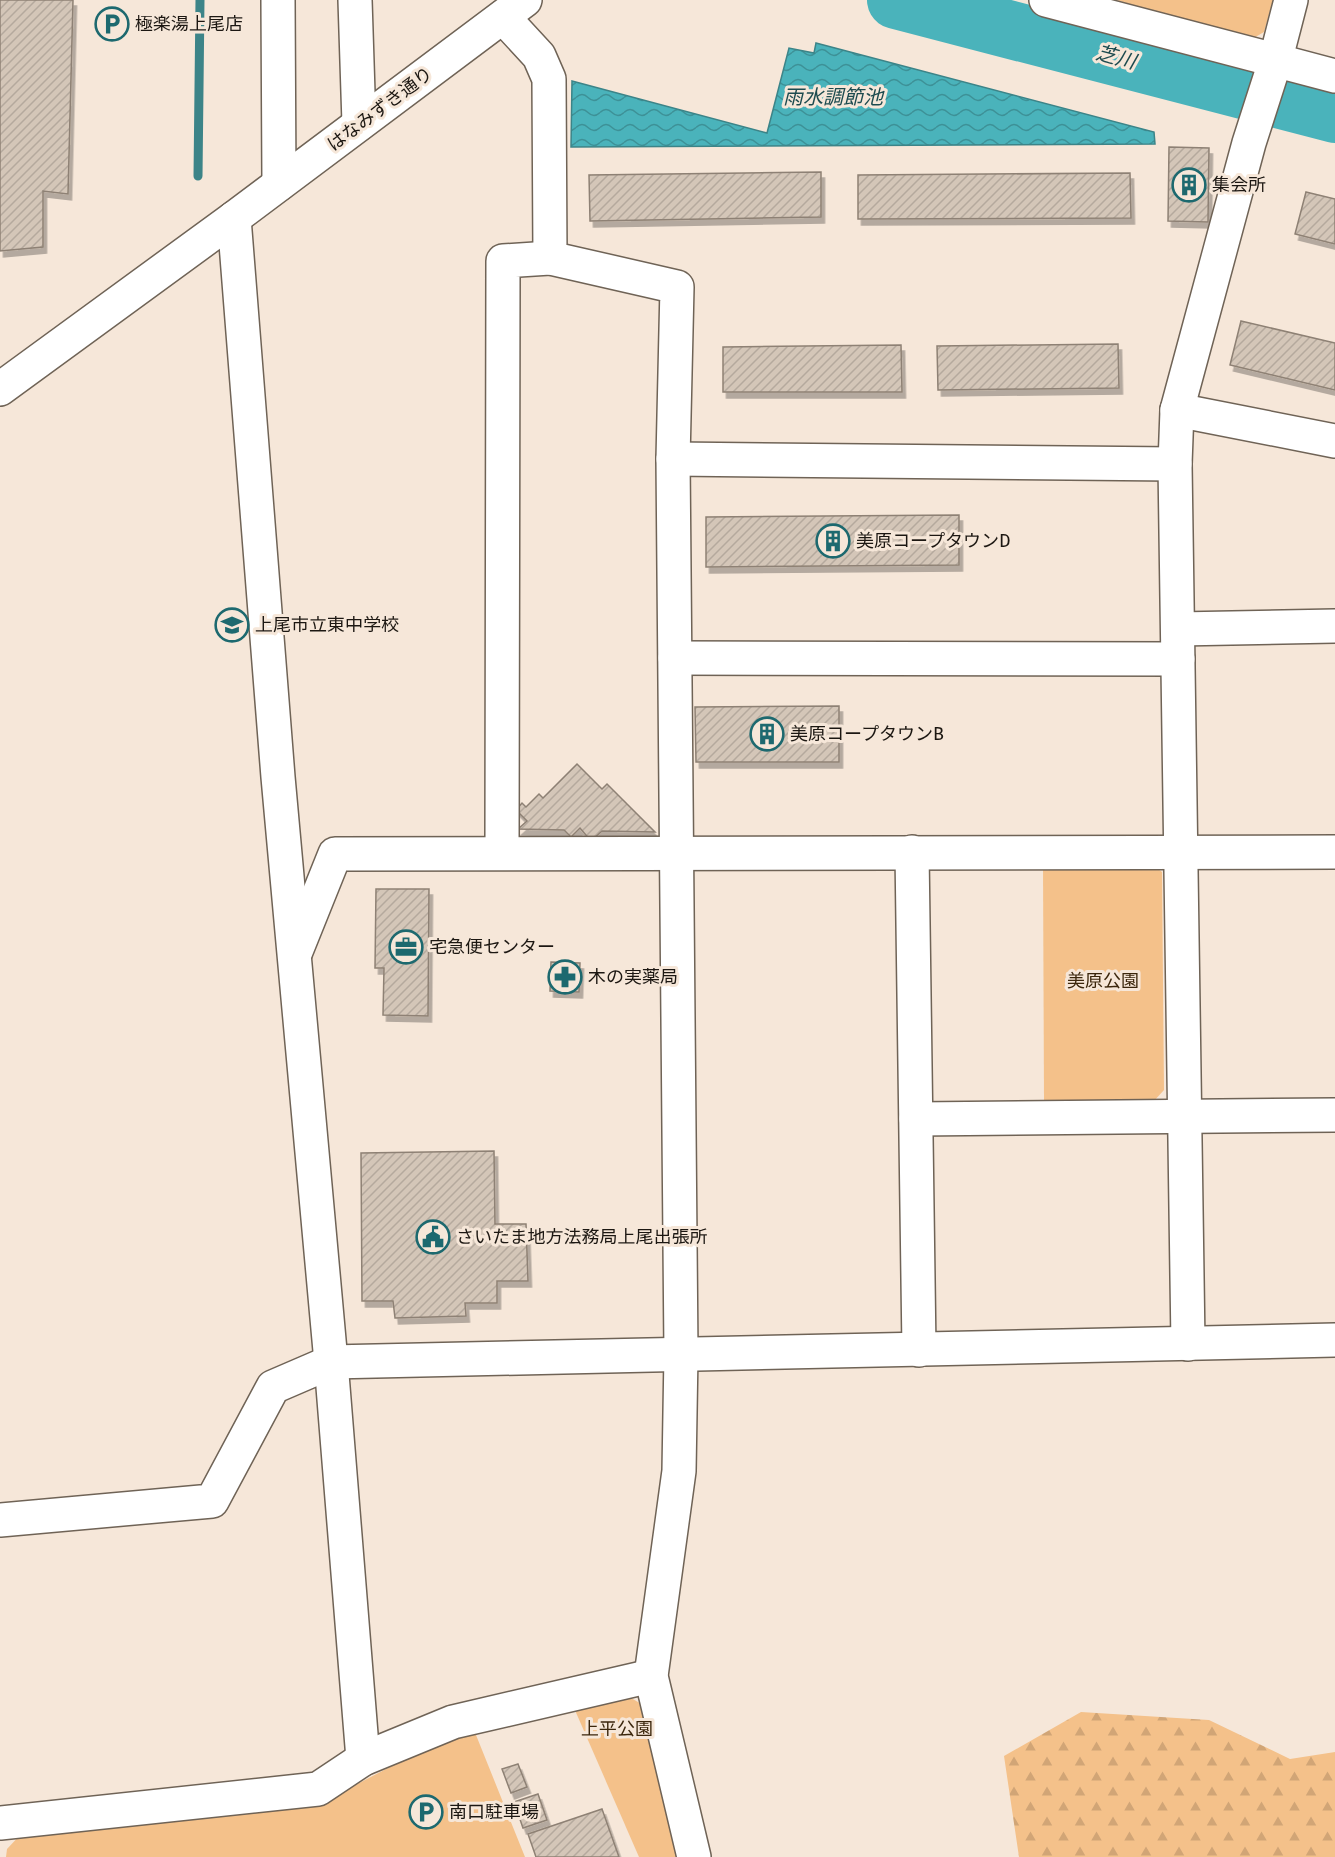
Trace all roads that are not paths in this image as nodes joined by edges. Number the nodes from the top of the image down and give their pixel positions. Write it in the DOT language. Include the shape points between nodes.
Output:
graph roads {
  1 [pos="278,0"];
  2 [pos="355,0"];
  3 [pos="1046,0"];
  4 [pos="1291,0"];
  5 [pos="514,9"];
  6 [pos="1276,61"];
  7 [pos="1335,76"];
  8 [pos="359,124"];
  9 [pos="279,184"];
  10 [pos="234,218"];
  11 [pos="549,258"];
  12 [pos="0,389"];
  13 [pos="1177,410"];
  14 [pos="1335,441"];
  15 [pos="673,459"];
  16 [pos="1175,464"];
  17 [pos="1335,626"];
  18 [pos="1178,644"];
  19 [pos="675,658"];
  20 [pos="912,852"];
  21 [pos="1181,852"];
  22 [pos="1335,852"];
  23 [pos="502,853"];
  24 [pos="677,853"];
  25 [pos="294,956"];
  26 [pos="1335,1115"];
  27 [pos="1185,1116"];
  28 [pos="916,1119"];
  29 [pos="1335,1340"];
  30 [pos="1188,1344"];
  31 [pos="919,1350"];
  32 [pos="681,1354"];
  33 [pos="331,1362"];
  34 [pos="0,1520"];
  35 [pos="651,1676"];
  36 [pos="363,1759"];
  37 [pos="0,1823"];
  38 [pos="694,1857"];
  1 -- 9 [label="street"];
  2 -- 8 [label="street"];
  3 -- 6 [label="street"];
  4 -- 6 [label="street"];
  5 -- 8 [label="street, はなみずき通り"];
  5 -- 11 [label="street" via="549,79"];
  6 -- 7 [label="street"];
  6 -- 13 [label="street" via="1250,140"];
  8 -- 9 [label="street, はなみずき通り"];
  9 -- 10 [label="street, はなみずき通り"];
  10 -- 12 [label="street, はなみずき通り"];
  10 -- 25 [label="street"];
  11 -- 15 [label="street" via="677,286"];
  11 -- 23 [label="street" via="502,261"];
  13 -- 14 [label="street"];
  13 -- 16 [label="street"];
  15 -- 16 [label="street"];
  15 -- 19 [label="street"];
  16 -- 18 [label="street"];
  17 -- 18 [label="street"];
  18 -- 19 [label="street"];
  18 -- 21 [label="street"];
  19 -- 24 [label="street"];
  20 -- 21 [label="street"];
  20 -- 24 [label="street"];
  20 -- 28 [label="street"];
  21 -- 22 [label="street"];
  21 -- 27 [label="street"];
  23 -- 24 [label="street"];
  23 -- 25 [label="street" via="335,854"];
  24 -- 32 [label="street"];
  25 -- 33 [label="street"];
  26 -- 27 [label="street"];
  27 -- 28 [label="street"];
  27 -- 30 [label="street"];
  28 -- 31 [label="street"];
  29 -- 30 [label="street"];
  30 -- 31 [label="street"];
  31 -- 32 [label="street"];
  32 -- 33 [label="street"];
  32 -- 35 [label="street" via="680,1471"];
  33 -- 34 [label="street" via="273,1387 212,1502"];
  33 -- 36 [label="street"];
  35 -- 36 [label="street" via="453,1722"];
  35 -- 38 [label="street"];
  36 -- 37 [label="street" via="318,1789"];
}
